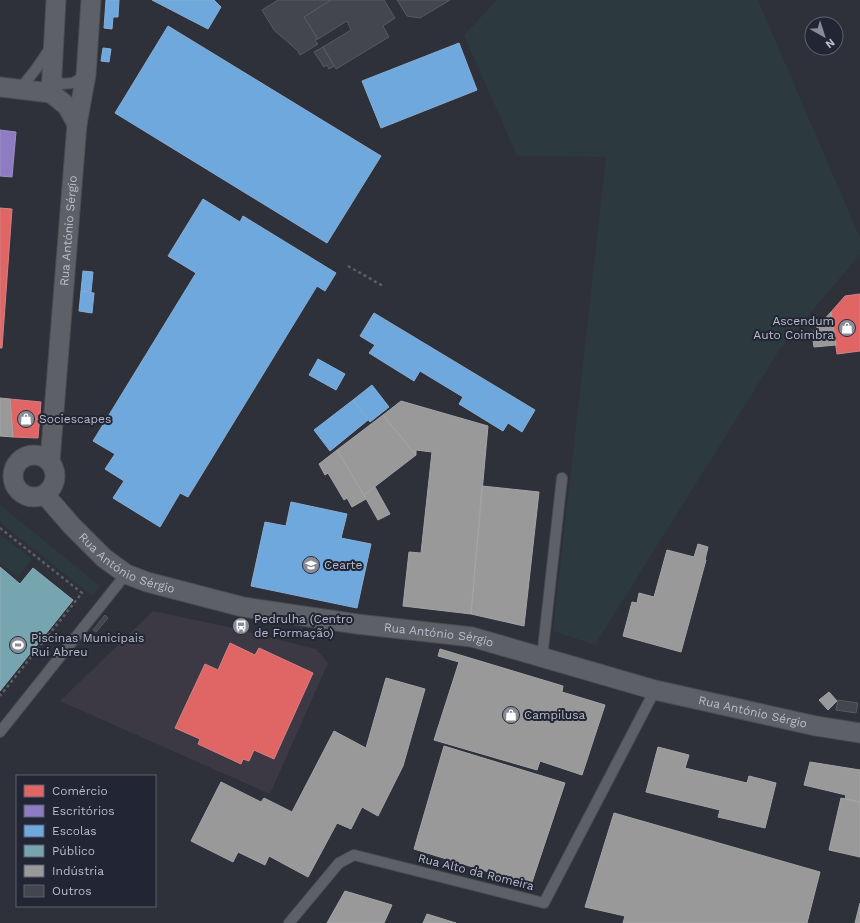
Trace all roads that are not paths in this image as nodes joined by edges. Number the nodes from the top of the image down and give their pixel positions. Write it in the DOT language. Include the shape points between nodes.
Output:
graph roads {
  1 [pos="56,0"];
  2 [pos="91,0"];
  3 [pos="53,44"];
  4 [pos="86,75"];
  5 [pos="52,84"];
  6 [pos="0,87"];
  7 [pos="20,89"];
  8 [pos="77,124"];
  9 [pos="50,461"];
  10 [pos="6,470"];
  11 [pos="562,478"];
  12 [pos="45,495"];
  13 [pos="126,574"];
  14 [pos="542,658"];
  15 [pos="655,690"];
  16 [pos="0,732"];
  17 [pos="860,733"];
  18 [pos="289,923"];
  1 -- 3 [label="street"];
  2 -- 4 [label="street, Rua António Sérgio"];
  3 -- 5 [label="street"];
  3 -- 7 [label="lane"];
  4 -- 5 [label="lane" via="73,83"];
  4 -- 8 [label="street, Rua António Sérgio"];
  5 -- 7 [label="street"];
  5 -- 8 [label="street"];
  6 -- 7 [label="street"];
  8 -- 9 [label="street, Rua António Sérgio"];
  9 -- 10 [label="street" via="40,455 29,455"];
  9 -- 12 [label="street" via="56,479"];
  10 -- 12 [label="street" via="18,490 26,496 36,498"];
  11 -- 14 [label="lane"];
  12 -- 13 [label="street, Rua António Sérgio" via="104,558"];
  13 -- 14 [label="street, Rua António Sérgio" via="243,607 472,638"];
  13 -- 16 [label="lane"];
  14 -- 15 [label="street, Rua António Sérgio"];
  15 -- 17 [label="street, Rua António Sérgio" via="816,726"];
  15 -- 18 [label="lane, Rua Alto da Romeira" via="544,902 354,855 339,862"];
}
